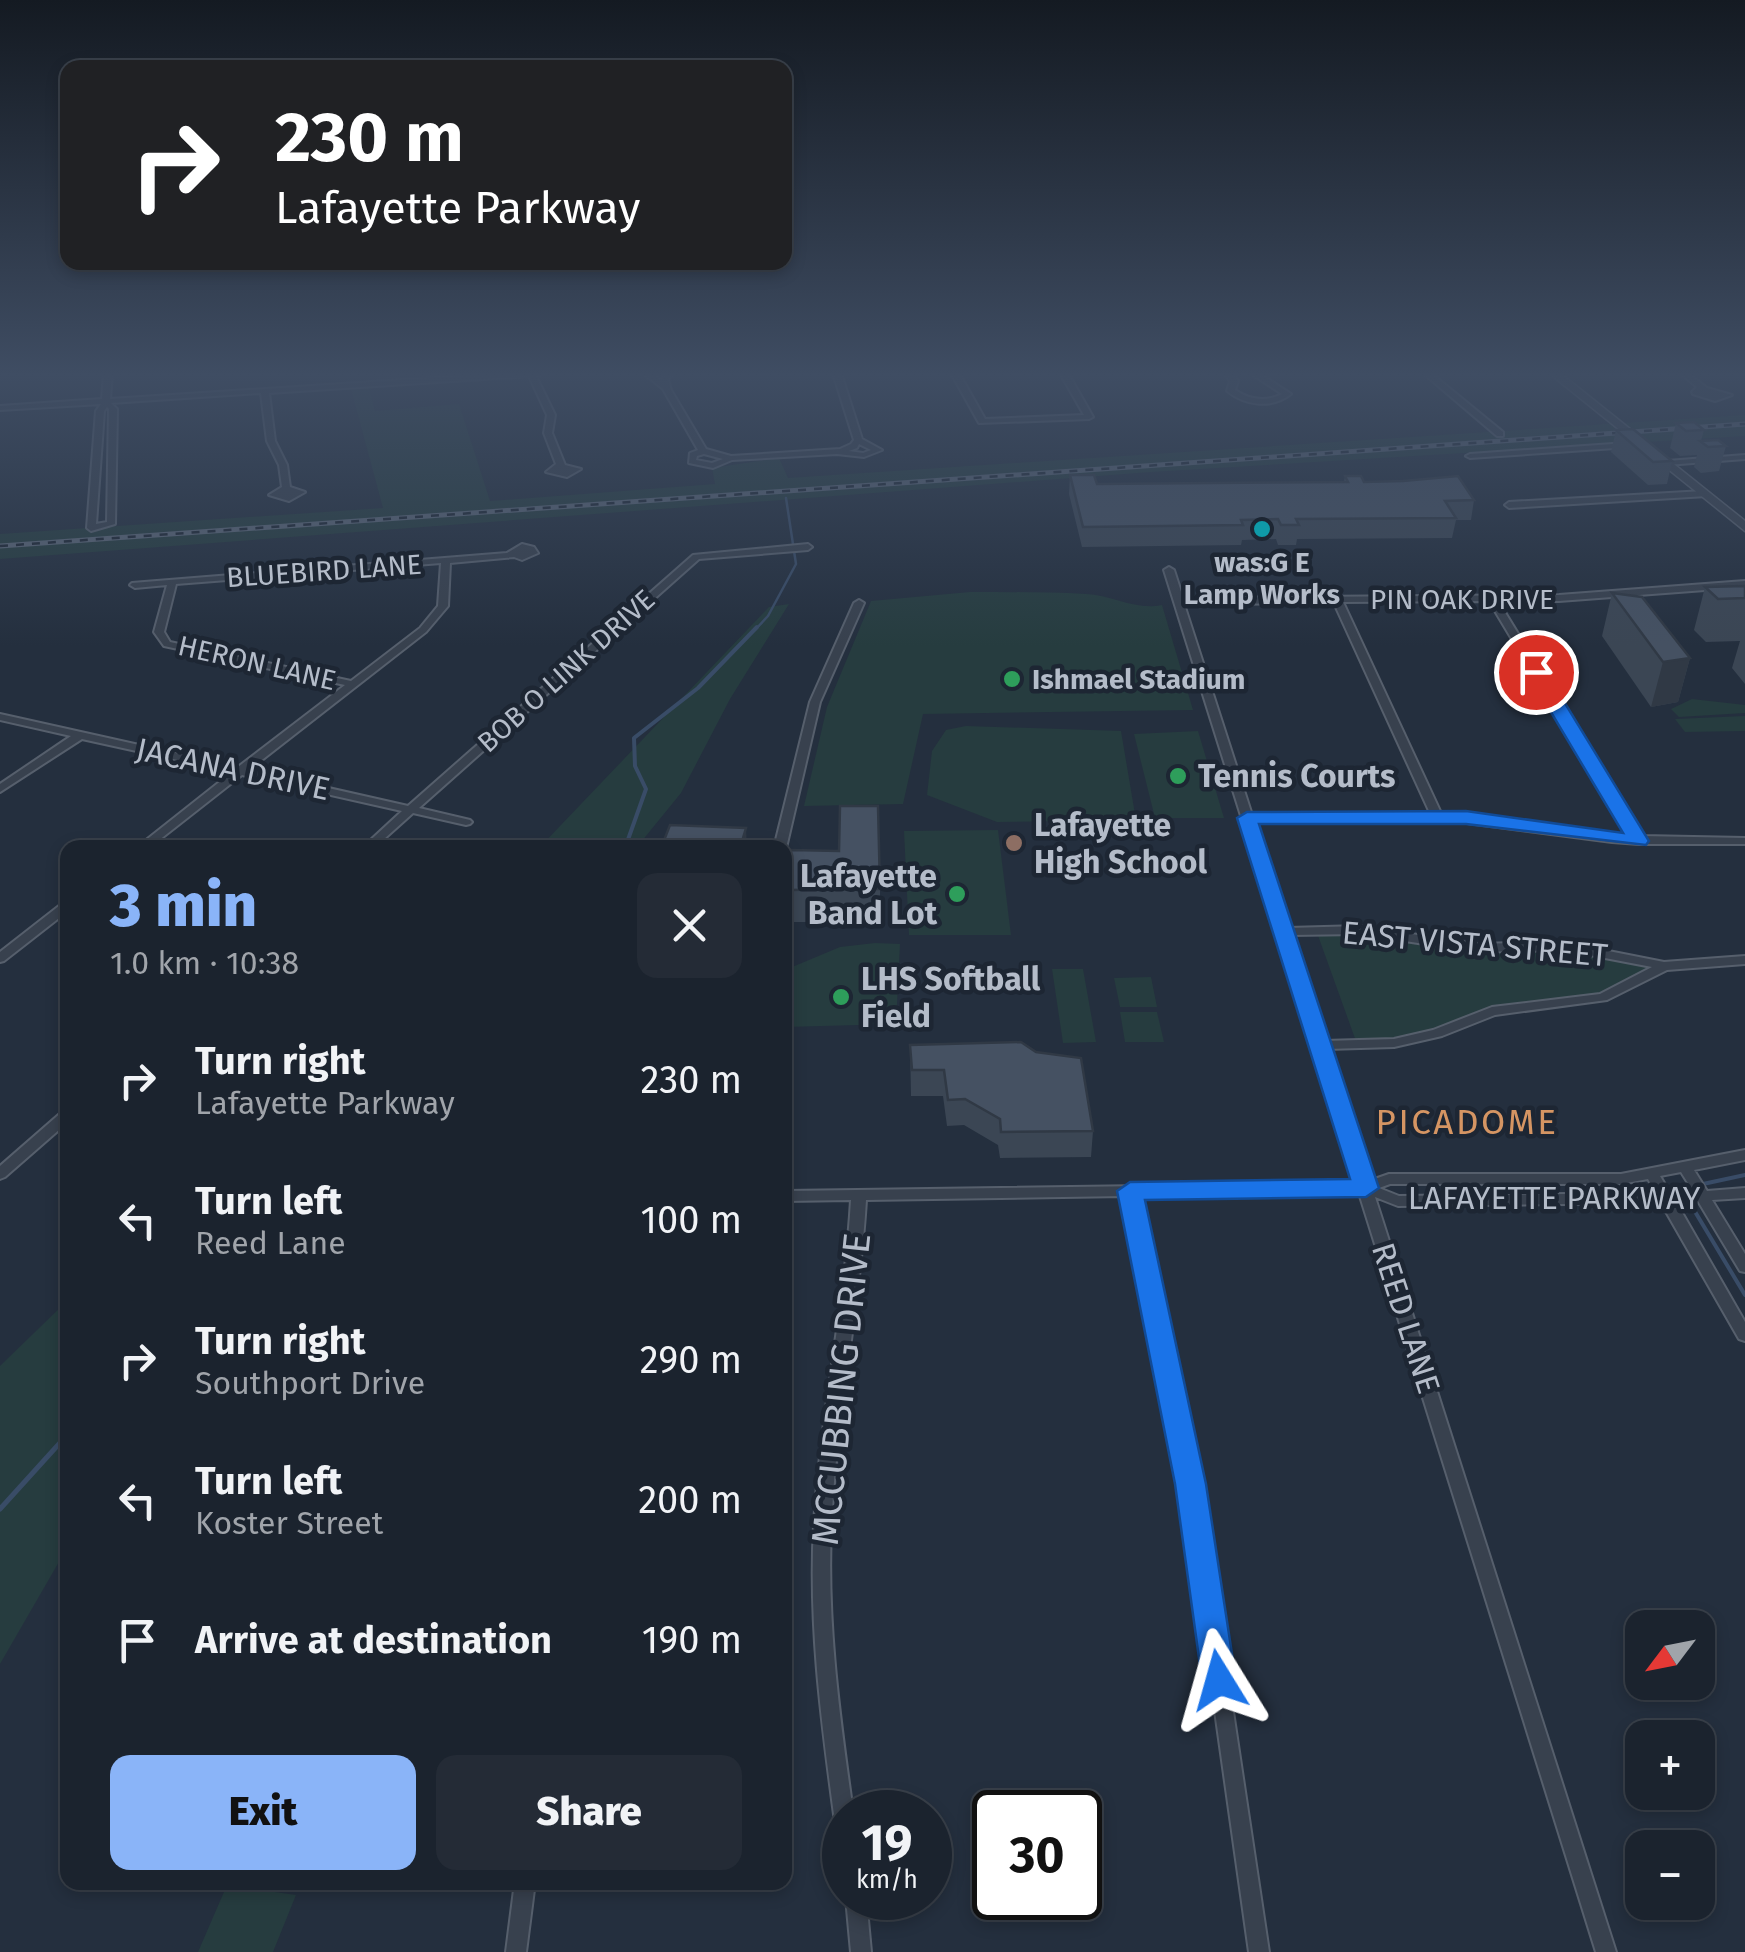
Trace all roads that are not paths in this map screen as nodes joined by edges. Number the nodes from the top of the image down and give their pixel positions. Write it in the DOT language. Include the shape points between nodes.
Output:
graph roads {
  1 [pos="96,464"];
  2 [pos="112,464"];
  3 [pos="283,464"];
  4 [pos="1668,464"];
  5 [pos="286,488"];
  6 [pos="1704,494"];
  7 [pos="1509,506"];
  8 [pos="1745,527"];
  9 [pos="808,547"];
  10 [pos="512,555"];
  11 [pos="446,562"];
  12 [pos="1169,570"];
  13 [pos="172,582"];
  14 [pos="1745,584"];
  15 [pos="135,585"];
  16 [pos="1492,599"];
  17 [pos="1338,600"];
  18 [pos="1179,601"];
  19 [pos="859,603"];
  20 [pos="353,684"];
  21 [pos="0,717"];
  22 [pos="80,735"];
  23 [pos="240,770"];
  24 [pos="0,789"];
  25 [pos="411,808"];
  26 [pos="1437,816"];
  27 [pos="1247,818"];
  28 [pos="466,822"];
  29 [pos="152,840"];
  30 [pos="376,840"];
  31 [pos="782,840"];
  32 [pos="1639,841"];
  33 [pos="1745,841"];
  34 [pos="60,911"];
  35 [pos="1284,932"];
  36 [pos="0,958"];
  37 [pos="1745,960"];
  38 [pos="1664,966"];
  39 [pos="1322,1045"];
  40 [pos="60,1121"];
  41 [pos="1745,1156"];
  42 [pos="1686,1168"];
  43 [pos="0,1174"];
  44 [pos="1652,1174"];
  45 [pos="1366,1188"];
  46 [pos="1130,1191"];
  47 [pos="1745,1192"];
  48 [pos="859,1195"];
  49 [pos="792,1196"];
  50 [pos="1703,1197"];
  51 [pos="1666,1198"];
  52 [pos="1745,1267"];
  53 [pos="1745,1334"];
  54 [pos="840,1790"];
  55 [pos="525,1890"];
  56 [pos="858,1920"];
  57 [pos="516,1952"];
  58 [pos="861,1952"];
  59 [pos="1259,1952"];
  60 [pos="1606,1952"];
  1 -- 2 [label="street" via="90,526 98,528 110,524"];
  3 -- 5 [label="street"];
  4 -- 6 [label="street"];
  6 -- 7 [label="street"];
  6 -- 8 [label="street"];
  9 -- 25 [label="street, BOB O LINK DRIVE" via="696,557"];
  10 -- 11 [label="street, BLUEBIRD LANE"];
  11 -- 13 [label="street, BLUEBIRD LANE"];
  11 -- 20 [label="street" via="441,611"];
  12 -- 18 [label="street, REED LANE"];
  13 -- 15 [label="street, BLUEBIRD LANE"];
  13 -- 20 [label="street, HERON LANE" via="160,632 167,644"];
  14 -- 16 [label="street, PIN OAK DRIVE"];
  16 -- 17 [label="street, PIN OAK DRIVE"];
  16 -- 32 [label="street"];
  17 -- 18 [label="street, PIN OAK DRIVE"];
  17 -- 26 [label="street"];
  18 -- 27 [label="street, REED LANE"];
  19 -- 31 [label="street" via="815,702"];
  20 -- 23 [label="street"];
  21 -- 22 [label="street, JACANA DRIVE"];
  22 -- 23 [label="street, JACANA DRIVE"];
  22 -- 24 [label="street"];
  23 -- 25 [label="street, JACANA DRIVE"];
  23 -- 29 [label="street"];
  25 -- 28 [label="street, JACANA DRIVE"];
  25 -- 30 [label="street, BOB O LINK DRIVE"];
  26 -- 27 [label="street"];
  26 -- 32 [label="street"];
  27 -- 35 [label="street, REED LANE"];
  32 -- 33 [label="street"];
  34 -- 36 [label="street"];
  35 -- 38 [label="street, EAST VISTA STREET" via="1360,930 1476,948 1562,946"];
  35 -- 39 [label="street, REED LANE"];
  37 -- 38 [label="street"];
  38 -- 39 [label="street" via="1604,996 1492,1011 1394,1043"];
  39 -- 45 [label="street, REED LANE"];
  40 -- 43 [label="street"];
  41 -- 42 [label="street, LAFAYETTE PARKWAY"];
  42 -- 44 [label="street, LAFAYETTE PARKWAY"];
  42 -- 50 [label="street"];
  44 -- 45 [label="street, LAFAYETTE PARKWAY" via="1390,1179"];
  44 -- 51 [label="street"];
  45 -- 46 [label="street, LAFAYETTE PARKWAY"];
  45 -- 51 [label="street, LAFAYETTE PARKWAY" via="1398,1201"];
  45 -- 60 [label="street, REED LANE"];
  46 -- 48 [label="street, LAFAYETTE PARKWAY"];
  46 -- 59 [label="street" via="1191,1484"];
  47 -- 50 [label="street, LAFAYETTE PARKWAY"];
  48 -- 49 [label="street, LAFAYETTE PARKWAY"];
  48 -- 54 [label="street, MCCUBBING DRIVE" via="823,1515 825,1685"];
  50 -- 51 [label="street, LAFAYETTE PARKWAY"];
  50 -- 52 [label="street"];
  51 -- 53 [label="street"];
  55 -- 57 [label="street"];
  56 -- 58 [label="street"];
}
